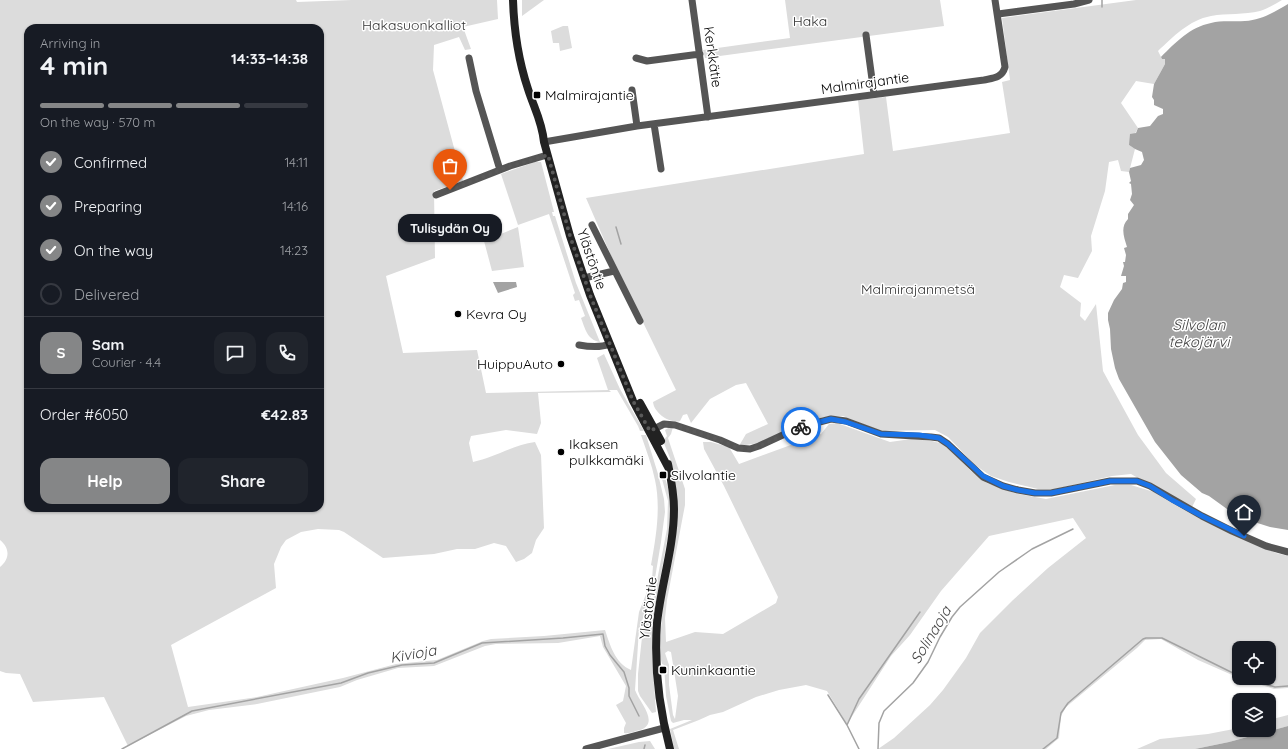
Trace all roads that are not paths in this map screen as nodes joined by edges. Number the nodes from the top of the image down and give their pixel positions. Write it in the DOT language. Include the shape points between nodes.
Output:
graph roads {
  1 [pos="513,0"];
  2 [pos="692,0"];
  3 [pos="996,0"];
  4 [pos="1089,0"];
  5 [pos="998,14"];
  6 [pos="866,35"];
  7 [pos="700,54"];
  8 [pos="469,58"];
  9 [pos="636,58"];
  10 [pos="632,90"];
  11 [pos="874,94"];
  12 [pos="708,117"];
  13 [pos="654,124"];
  14 [pos="637,126"];
  15 [pos="544,142"];
  16 [pos="548,155"];
  17 [pos="661,169"];
  18 [pos="500,170"];
  19 [pos="436,195"];
  20 [pos="592,226"];
  21 [pos="614,271"];
  22 [pos="584,278"];
  23 [pos="640,321"];
  24 [pos="610,344"];
  25 [pos="579,345"];
  26 [pos="652,429"];
  27 [pos="1288,552"];
  28 [pos="664,728"];
  29 [pos="586,749"];
  30 [pos="670,749"];
  1 -- 15 [label="main road, Ylästöntie" via="517,50 529,91 533,117"];
  2 -- 7 [label="street, Kerkkätie"];
  3 -- 5 [label="street"];
  4 -- 5 [label="street"];
  5 -- 11 [label="street, Malmirajantie" via="1005,67 999,76"];
  6 -- 11 [label="street"];
  7 -- 9 [label="street" via="647,61"];
  7 -- 12 [label="street, Kerkkätie"];
  8 -- 18 [label="street" via="476,91"];
  10 -- 14 [label="street"];
  11 -- 12 [label="street, Malmirajantie"];
  12 -- 13 [label="street, Malmirajantie"];
  13 -- 14 [label="street, Malmirajantie"];
  13 -- 17 [label="street"];
  14 -- 15 [label="street, Malmirajantie"];
  15 -- 16 [label="main road, Ylästöntie"];
  16 -- 18 [label="street"];
  16 -- 22 [label="main road, Ylästöntie"];
  18 -- 19 [label="street"];
  20 -- 21 [label="street"];
  21 -- 22 [label="street"];
  21 -- 23 [label="street"];
  22 -- 24 [label="main road, Ylästöntie"];
  24 -- 25 [label="street" via="603,347"];
  24 -- 26 [label="main road, Ylästöntie" via="633,401"];
  26 -- 27 [label="street" via="664,424 675,425 738,448 750,449 800,427 831,419 852,423 881,434 939,438 983,476 1003,486 1035,493 1051,493 1110,481 1137,481 1232,531 1266,546"];
  26 -- 28 [label="main road, Ylästöntie" via="669,469 673,491 673,524 659,606 656,642 657,676"];
  28 -- 29 [label="street"];
  28 -- 30 [label="main road, Ylästöntie"];
}
